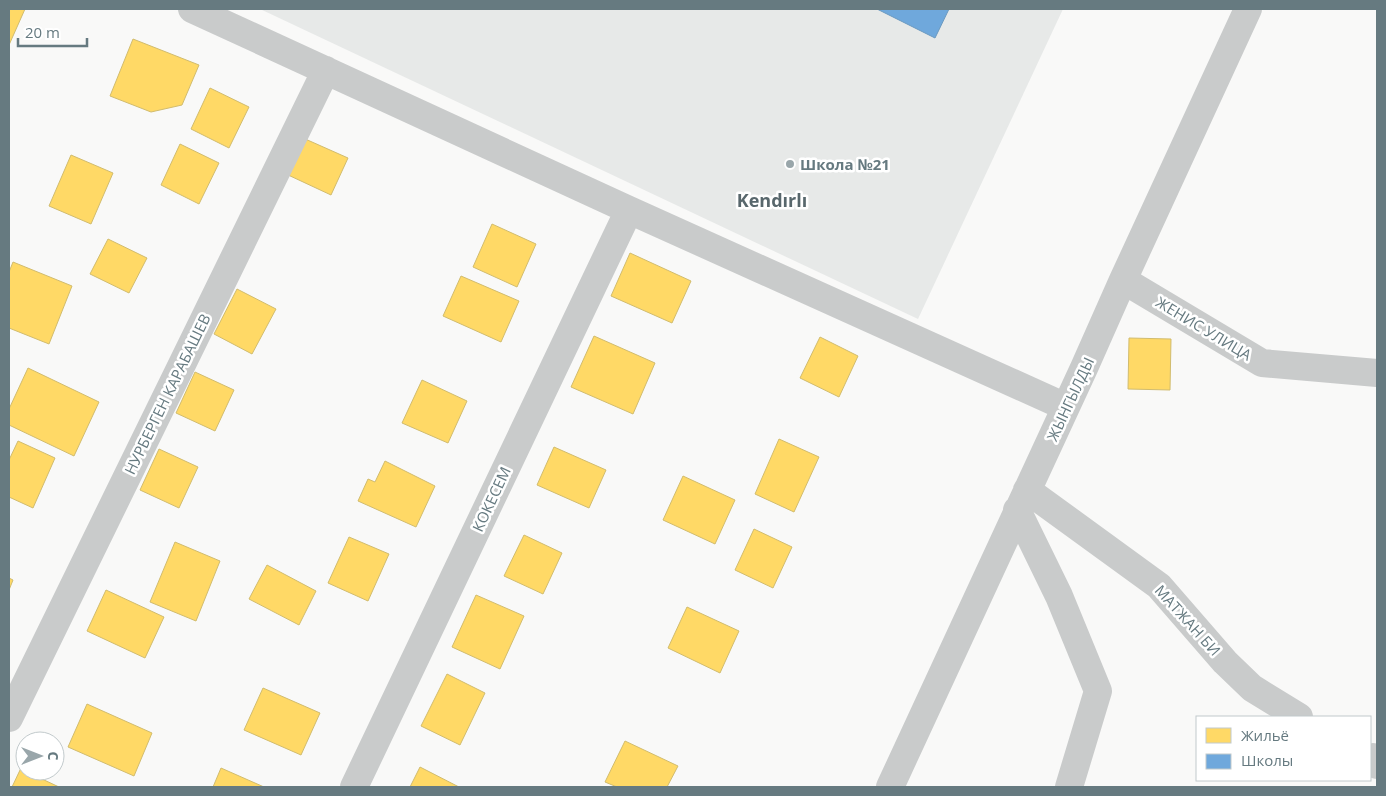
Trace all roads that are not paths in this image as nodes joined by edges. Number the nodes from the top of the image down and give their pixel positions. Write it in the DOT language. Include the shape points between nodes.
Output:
graph roads {
  1 [pos="192,9"];
  2 [pos="1248,9"];
  3 [pos="326,70"];
  4 [pos="629,210"];
  5 [pos="1123,280"];
  6 [pos="1377,373"];
  7 [pos="1066,408"];
  8 [pos="1022,500"];
  9 [pos="1297,716"];
  10 [pos="9,718"];
  11 [pos="354,787"];
  12 [pos="890,787"];
  13 [pos="1070,787"];
  1 -- 3 [label="street"];
  2 -- 5 [label="street, ЖЫНГЫЛДЫ"];
  3 -- 4 [label="street"];
  3 -- 10 [label="street, НУРБЕРГЕН КАРАБАШЕВ"];
  4 -- 7 [label="street"];
  4 -- 11 [label="street, КОКЕСЕМ"];
  5 -- 6 [label="street, ЖЕНИС УЛИЦА" via="1262,362"];
  5 -- 7 [label="street, ЖЫНГЫЛДЫ"];
  7 -- 8 [label="street, ЖЫНГЫЛДЫ"];
  8 -- 9 [label="street, МАТЖАН БИ" via="1159,586 1252,688"];
  8 -- 12 [label="street, ЖЫНГЫЛДЫ"];
  8 -- 13 [label="street" via="1098,691"];
}
